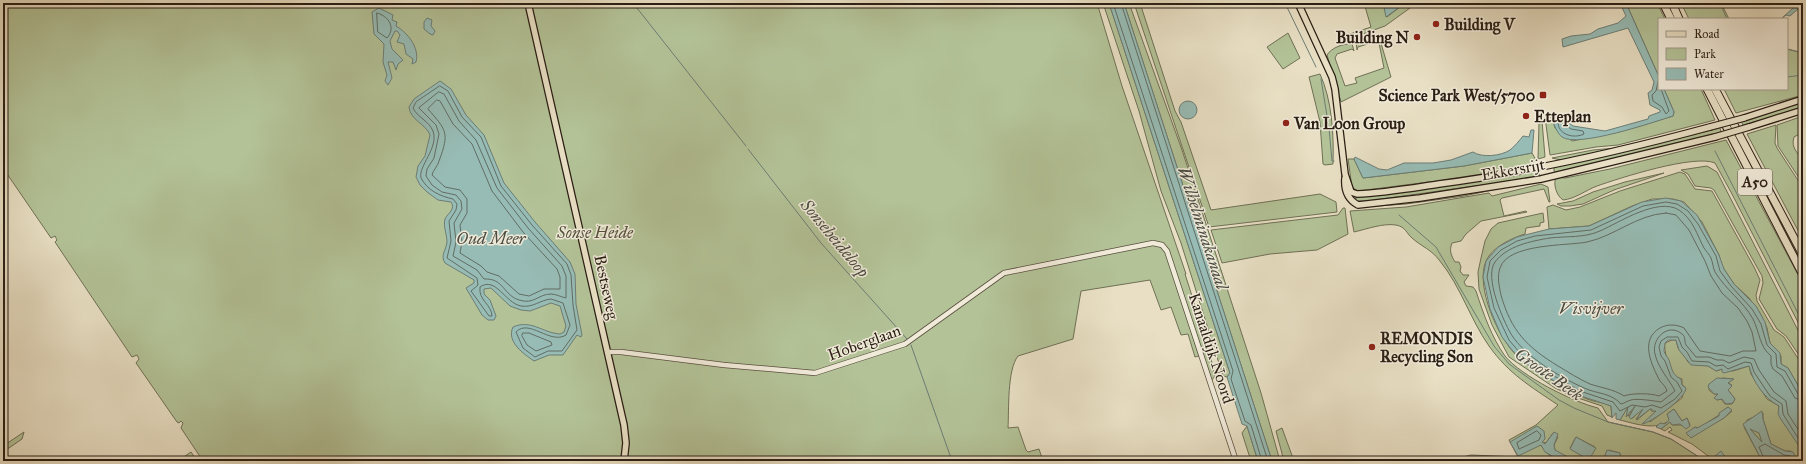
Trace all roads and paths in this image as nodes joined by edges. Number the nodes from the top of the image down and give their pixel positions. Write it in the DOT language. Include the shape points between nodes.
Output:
graph roads {
  1 [pos="528,3"];
  2 [pos="1298,3"];
  3 [pos="1663,3"];
  4 [pos="1672,3"];
  5 [pos="1670,18"];
  6 [pos="1679,18"];
  7 [pos="1708,90"];
  8 [pos="1716,90"];
  9 [pos="1803,99"];
  10 [pos="1803,110"];
  11 [pos="1345,174"];
  12 [pos="1162,245"];
  13 [pos="1803,255"];
  14 [pos="1803,275"];
  15 [pos="608,352"];
  16 [pos="624,461"];
  17 [pos="1236,461"];
  1 -- 15 [label="main road, Bestseweg"];
  2 -- 11 [label="main road, Ekkersrijt" via="1332,77"];
  3 -- 5 [label="highway"];
  4 -- 6 [label="highway"];
  7 -- 14 [label="highway, A50"];
  8 -- 13 [label="highway, A50"];
  9 -- 11 [label="main road, Ekkersrijt, bridge" via="1744,118 1625,150 1465,181 1362,194 1351,192"];
  10 -- 11 [label="main road, Ekkersrijt, bridge" via="1715,137 1541,179 1428,197 1358,205 1346,194"];
  12 -- 15 [label="street, Hoberglaan" via="1153,243 1004,273 905,344 815,373"];
  12 -- 17 [label="street, Kanaaldijk Noord" via="1167,251"];
  15 -- 16 [label="main road, Bestseweg" via="624,425"];
}
